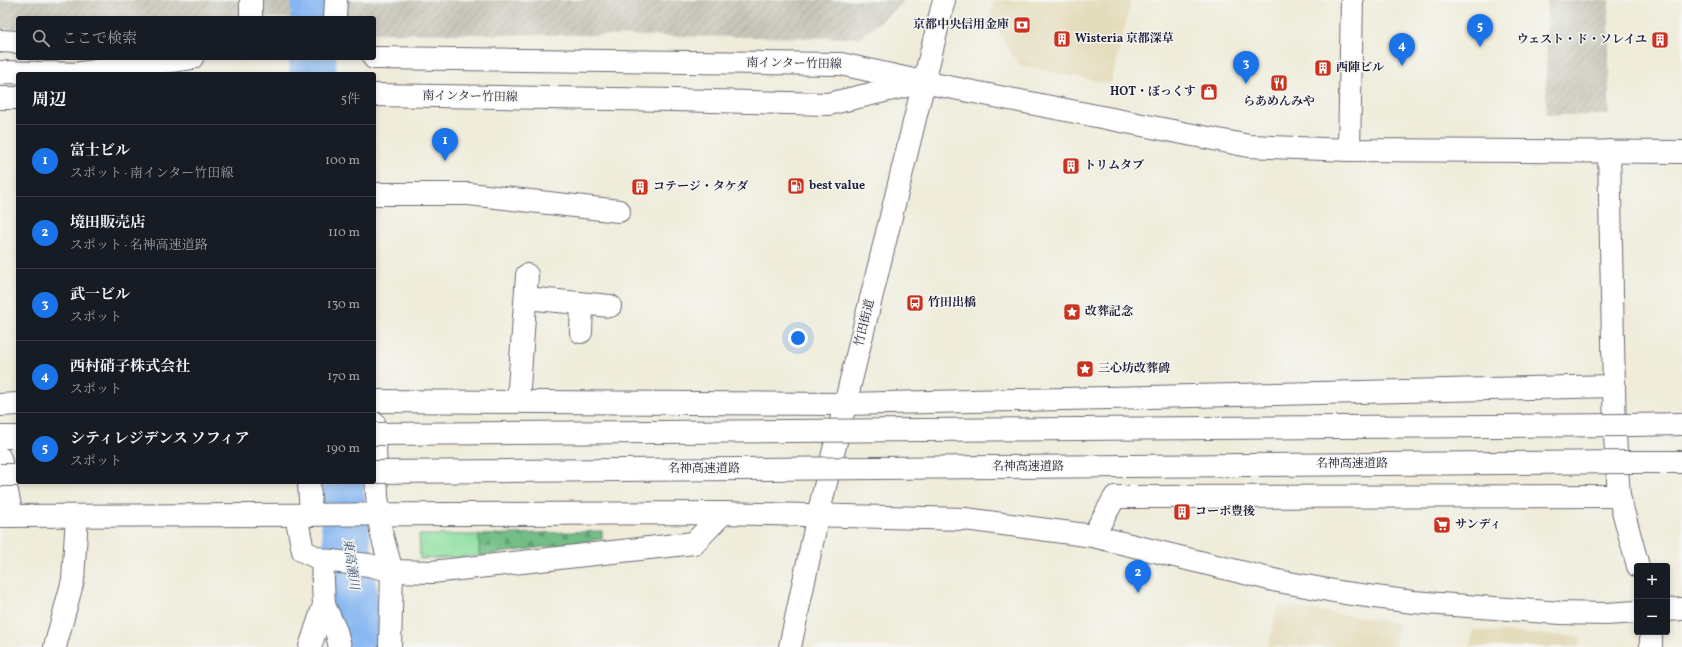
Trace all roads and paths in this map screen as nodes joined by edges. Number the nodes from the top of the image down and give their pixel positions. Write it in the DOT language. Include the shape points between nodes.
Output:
graph roads {
  1 [pos="251,0"];
  2 [pos="336,0"];
  3 [pos="944,0"];
  4 [pos="1352,0"];
  5 [pos="251,16"];
  6 [pos="335,16"];
  7 [pos="0,41"];
  8 [pos="16,42"];
  9 [pos="376,58"];
  10 [pos="178,60"];
  11 [pos="0,72"];
  12 [pos="16,72"];
  13 [pos="97,72"];
  14 [pos="924,82"];
  15 [pos="376,95"];
  16 [pos="0,98"];
  17 [pos="16,98"];
  18 [pos="1349,150"];
  19 [pos="1609,151"];
  20 [pos="1682,152"];
  21 [pos="376,194"];
  22 [pos="619,211"];
  23 [pos="527,274"];
  24 [pos="526,298"];
  25 [pos="582,304"];
  26 [pos="610,306"];
  27 [pos="581,332"];
  28 [pos="1614,386"];
  29 [pos="376,401"];
  30 [pos="518,402"];
  31 [pos="16,404"];
  32 [pos="846,404"];
  33 [pos="0,405"];
  34 [pos="1682,424"];
  35 [pos="376,434"];
  36 [pos="0,437"];
  37 [pos="16,437"];
  38 [pos="0,458"];
  39 [pos="1682,462"];
  40 [pos="376,471"];
  41 [pos="376,472"];
  42 [pos="0,475"];
  43 [pos="16,475"];
  44 [pos="309,484"];
  45 [pos="1618,496"];
  46 [pos="723,513"];
  47 [pos="304,515"];
  48 [pos="379,515"];
  49 [pos="818,515"];
  50 [pos="6,516"];
  51 [pos="77,516"];
  52 [pos="1093,536"];
  53 [pos="326,560"];
  54 [pos="1637,563"];
  55 [pos="392,571"];
  56 [pos="324,605"];
  57 [pos="1682,608"];
  58 [pos="1670,610"];
  59 [pos="1634,612"];
  60 [pos="1651,635"];
  61 [pos="55,647"];
  62 [pos="310,647"];
  63 [pos="340,647"];
  64 [pos="390,647"];
  65 [pos="790,647"];
  66 [pos="1652,647"];
  1 -- 5 [label="main road"];
  2 -- 6 [label="main road"];
  3 -- 14 [label="main road, 竹田街道"];
  4 -- 18 [label="main road"];
  7 -- 8 [label="main road"];
  9 -- 14 [label="main road, 南インター竹田線" via="841,64"];
  10 -- 13 [label="main road"];
  11 -- 12 [label="main road"];
  14 -- 15 [label="main road, 南インター竹田線" via="828,104"];
  14 -- 18 [label="main road" via="1249,146"];
  14 -- 32 [label="main road, 竹田街道"];
  16 -- 17 [label="main road"];
  18 -- 19 [label="main road"];
  19 -- 20 [label="main road"];
  19 -- 28 [label="main road"];
  21 -- 22 [label="main road" via="469,194"];
  23 -- 24 [label="main road"];
  24 -- 25 [label="main road"];
  24 -- 30 [label="main road"];
  25 -- 26 [label="main road"];
  25 -- 27 [label="main road"];
  28 -- 32 [label="main road"];
  28 -- 45 [label="main road"];
  29 -- 30 [label="main road"];
  30 -- 32 [label="main road"];
  31 -- 33 [label="main road"];
  32 -- 49 [label="main road, 竹田街道"];
  34 -- 35 [label="main road, bridge"];
  36 -- 37 [label="main road"];
  38 -- 50 [label="main road"];
  39 -- 41 [label="main road, 名神高速道路, bridge"];
  40 -- 48 [label="main road"];
  42 -- 43 [label="main road, bridge"];
  44 -- 47 [label="main road"];
  45 -- 52 [label="main road" via="1115,497"];
  45 -- 54 [label="main road"];
  46 -- 48 [label="main road"];
  46 -- 49 [label="main road"];
  46 -- 55 [label="main road" via="694,543 432,572"];
  47 -- 48 [label="main road"];
  47 -- 51 [label="main road"];
  47 -- 53 [label="main road" via="303,551"];
  48 -- 55 [label="main road"];
  49 -- 52 [label="main road" via="965,519"];
  49 -- 65 [label="main road, 竹田街道"];
  50 -- 51 [label="main road"];
  51 -- 61 [label="main road" via="73,580"];
  52 -- 59 [label="main road" via="1278,581 1345,593 1413,602 1561,613"];
  53 -- 55 [label="main road" via="369,565"];
  53 -- 56 [label="main road"];
  55 -- 64 [label="main road"];
  56 -- 62 [label="main road"];
  56 -- 63 [label="main road"];
  57 -- 58 [label="main road"];
  60 -- 66 [label="main road"];
}
